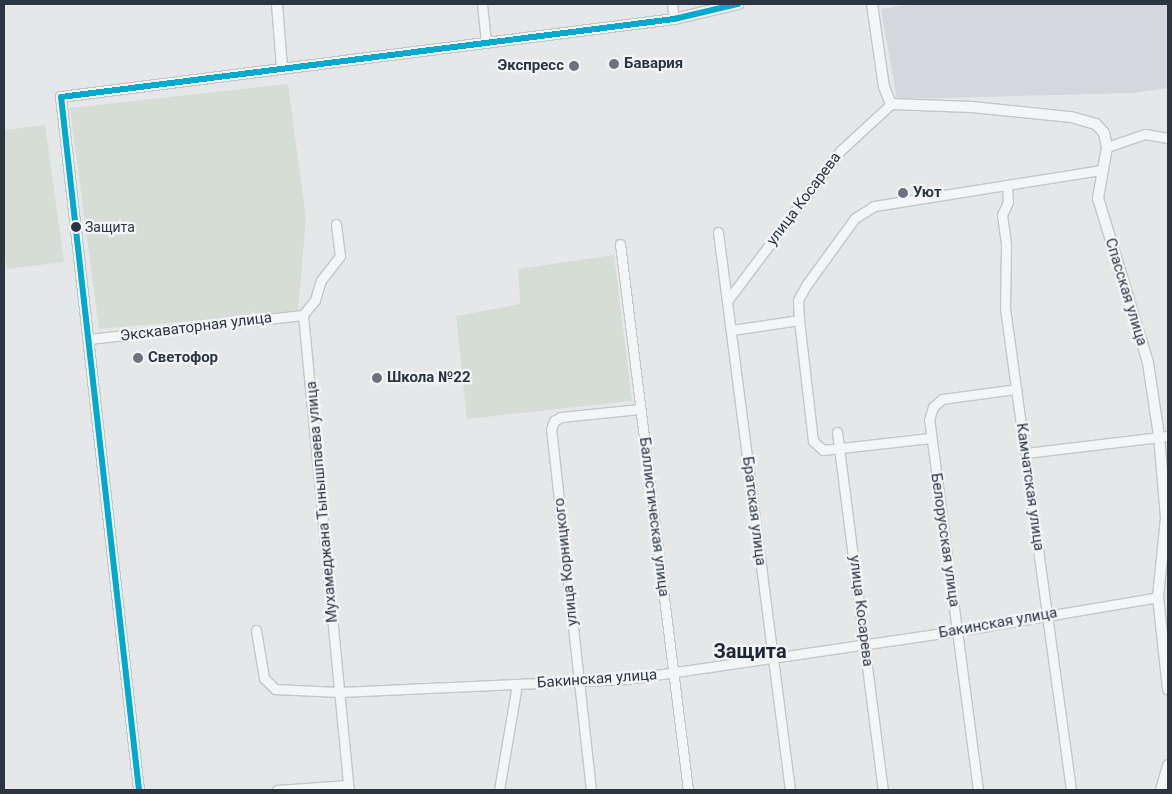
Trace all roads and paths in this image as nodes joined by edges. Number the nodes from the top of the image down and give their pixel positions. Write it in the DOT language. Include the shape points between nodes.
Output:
graph roads {
  1 [pos="277,4"];
  2 [pos="482,4"];
  3 [pos="672,4"];
  4 [pos="738,4"];
  5 [pos="872,4"];
  6 [pos="674,19"];
  7 [pos="486,42"];
  8 [pos="282,67"];
  9 [pos="891,104"];
  10 [pos="1168,138"];
  11 [pos="1107,147"];
  12 [pos="1102,170"];
  13 [pos="1007,185"];
  14 [pos="336,224"];
  15 [pos="718,232"];
  16 [pos="620,244"];
  17 [pos="727,301"];
  18 [pos="304,315"];
  19 [pos="799,320"];
  20 [pos="732,330"];
  21 [pos="89,340"];
  22 [pos="1016,388"];
  23 [pos="640,409"];
  24 [pos="837,432"];
  25 [pos="1164,436"];
  26 [pos="930,438"];
  27 [pos="840,449"];
  28 [pos="1026,453"];
  29 [pos="1158,597"];
  30 [pos="1047,615"];
  31 [pos="256,630"];
  32 [pos="958,631"];
  33 [pos="865,644"];
  34 [pos="773,657"];
  35 [pos="674,672"];
  36 [pos="1168,674"];
  37 [pos="579,681"];
  38 [pos="517,685"];
  39 [pos="1168,689"];
  40 [pos="339,692"];
  41 [pos="1168,765"];
  42 [pos="348,787"];
  43 [pos="139,790"];
  44 [pos="277,790"];
  45 [pos="499,790"];
  46 [pos="591,790"];
  47 [pos="688,790"];
  48 [pos="790,790"];
  49 [pos="883,790"];
  50 [pos="978,790"];
  51 [pos="1071,790"];
  52 [pos="1161,790"];
  1 -- 8 [label="street"];
  2 -- 7 [label="street"];
  3 -- 6 [label="street"];
  4 -- 6 [label="street"];
  5 -- 9 [label="street" via="884,87"];
  6 -- 7 [label="street"];
  7 -- 8 [label="street"];
  8 -- 21 [label="street" via="61,96"];
  9 -- 11 [label="street" via="972,107 1071,117 1096,124 1104,133"];
  9 -- 17 [label="street, улица Косарева" via="840,151"];
  10 -- 11 [label="street" via="1145,134"];
  11 -- 12 [label="street, Спасская улица"];
  12 -- 13 [label="street"];
  12 -- 25 [label="street, Спасская улица" via="1098,198 1148,363"];
  13 -- 19 [label="street" via="874,206 856,218 807,284 798,300"];
  13 -- 22 [label="street, Камчатская улица" via="1008,202 1002,215 1006,245 1006,308"];
  14 -- 18 [label="street" via="340,256 321,280 315,300"];
  15 -- 17 [label="street, Братская улица"];
  16 -- 23 [label="street, Баллистическая улица"];
  17 -- 20 [label="street, Братская улица"];
  18 -- 21 [label="street, Экскаваторная улица"];
  18 -- 40 [label="street, Мухамеджана Тынышпаева улица"];
  19 -- 20 [label="street"];
  19 -- 27 [label="street" via="813,441 823,450"];
  20 -- 34 [label="street, Братская улица"];
  21 -- 43 [label="street"];
  22 -- 26 [label="street, Белорусская улица" via="942,399 933,407 929,420"];
  22 -- 28 [label="street, Камчатская улица"];
  23 -- 35 [label="street, Баллистическая улица"];
  23 -- 37 [label="street, улица Корницкого" via="561,417 554,421 551,429"];
  24 -- 27 [label="street, улица Косарева"];
  25 -- 28 [label="street"];
  25 -- 29 [label="street, Спасская улица" via="1166,518"];
  26 -- 27 [label="street"];
  26 -- 32 [label="street, Белорусская улица"];
  27 -- 33 [label="street, улица Косарева"];
  28 -- 30 [label="street, Камчатская улица"];
  29 -- 30 [label="street, Бакинская улица"];
  29 -- 36 [label="street, Спасская улица"];
  30 -- 32 [label="street, Бакинская улица"];
  30 -- 51 [label="street, Камчатская улица"];
  31 -- 40 [label="street, Бакинская улица" via="264,678 275,689"];
  32 -- 33 [label="street, Бакинская улица"];
  32 -- 50 [label="street, Белорусская улица"];
  33 -- 34 [label="street, Бакинская улица"];
  33 -- 49 [label="street, улица Косарева"];
  34 -- 35 [label="street, Бакинская улица"];
  34 -- 48 [label="street, Братская улица"];
  35 -- 37 [label="street, Бакинская улица" via="628,679"];
  35 -- 47 [label="street, Баллистическая улица"];
  36 -- 39 [label="street, Спасская улица"];
  37 -- 38 [label="street, Бакинская улица"];
  37 -- 46 [label="street, улица Корницкого"];
  38 -- 40 [label="street, Бакинская улица"];
  38 -- 45 [label="street"];
  40 -- 42 [label="street, Мухамеджана Тынышпаева улица"];
  41 -- 52 [label="street"];
  42 -- 44 [label="street"];
}
